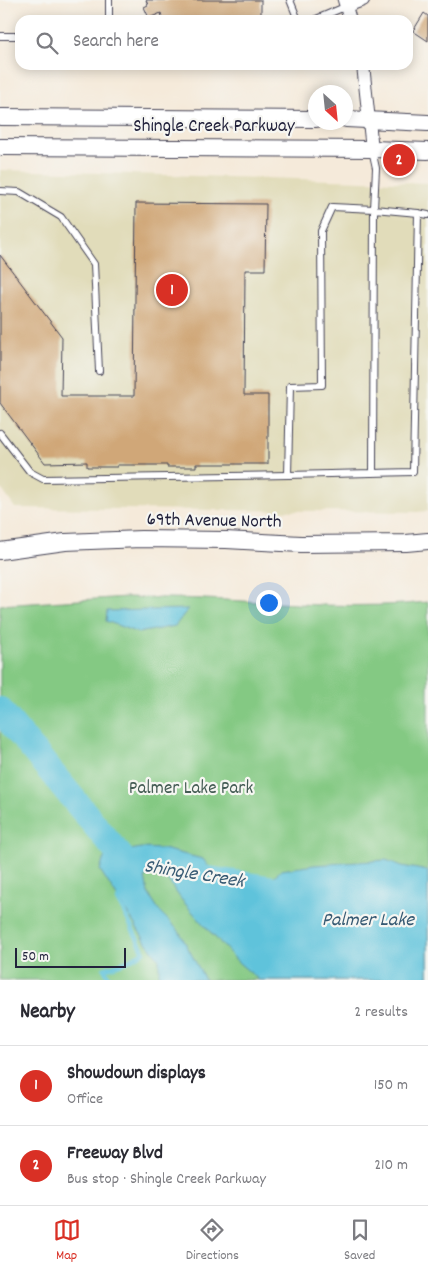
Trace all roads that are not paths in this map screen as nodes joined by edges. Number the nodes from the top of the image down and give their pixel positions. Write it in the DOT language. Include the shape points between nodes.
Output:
graph roads {
  1 [pos="109,0"];
  2 [pos="290,0"];
  3 [pos="363,0"];
  4 [pos="345,3"];
  5 [pos="109,15"];
  6 [pos="296,15"];
  7 [pos="323,15"];
  8 [pos="349,15"];
  9 [pos="0,36"];
  10 [pos="15,36"];
  11 [pos="364,70"];
  12 [pos="0,117"];
  13 [pos="308,119"];
  14 [pos="353,119"];
  15 [pos="369,120"];
  16 [pos="428,123"];
  17 [pos="0,146"];
  18 [pos="372,148"];
  19 [pos="428,151"];
  20 [pos="0,191"];
  21 [pos="374,209"];
  22 [pos="418,213"];
  23 [pos="428,215"];
  24 [pos="99,371"];
  25 [pos="0,433"];
  26 [pos="373,473"];
  27 [pos="288,476"];
  28 [pos="428,542"];
  29 [pos="0,551"];
  1 -- 5 [label="lane"];
  2 -- 6 [label="lane"];
  3 -- 4 [label="street"];
  4 -- 7 [label="lane"];
  4 -- 8 [label="street"];
  9 -- 10 [label="lane"];
  11 -- 15 [label="street"];
  12 -- 13 [label="street, Shingle Creek Parkway"];
  14 -- 15 [label="street"];
  15 -- 16 [label="street"];
  15 -- 18 [label="street"];
  17 -- 18 [label="street, Shingle Creek Parkway"];
  18 -- 19 [label="street, Shingle Creek Parkway"];
  18 -- 21 [label="lane" via="376,168"];
  20 -- 24 [label="lane" via="19,192 61,216 94,264"];
  21 -- 22 [label="lane"];
  21 -- 26 [label="lane"];
  21 -- 27 [label="lane" via="332,207 321,231 322,385 290,386"];
  22 -- 23 [label="lane"];
  22 -- 26 [label="lane" via="413,472"];
  25 -- 27 [label="lane" via="30,472 43,480"];
  26 -- 27 [label="lane"];
  28 -- 29 [label="street, 69th Avenue North" via="302,544 142,540 65,542"];
}
